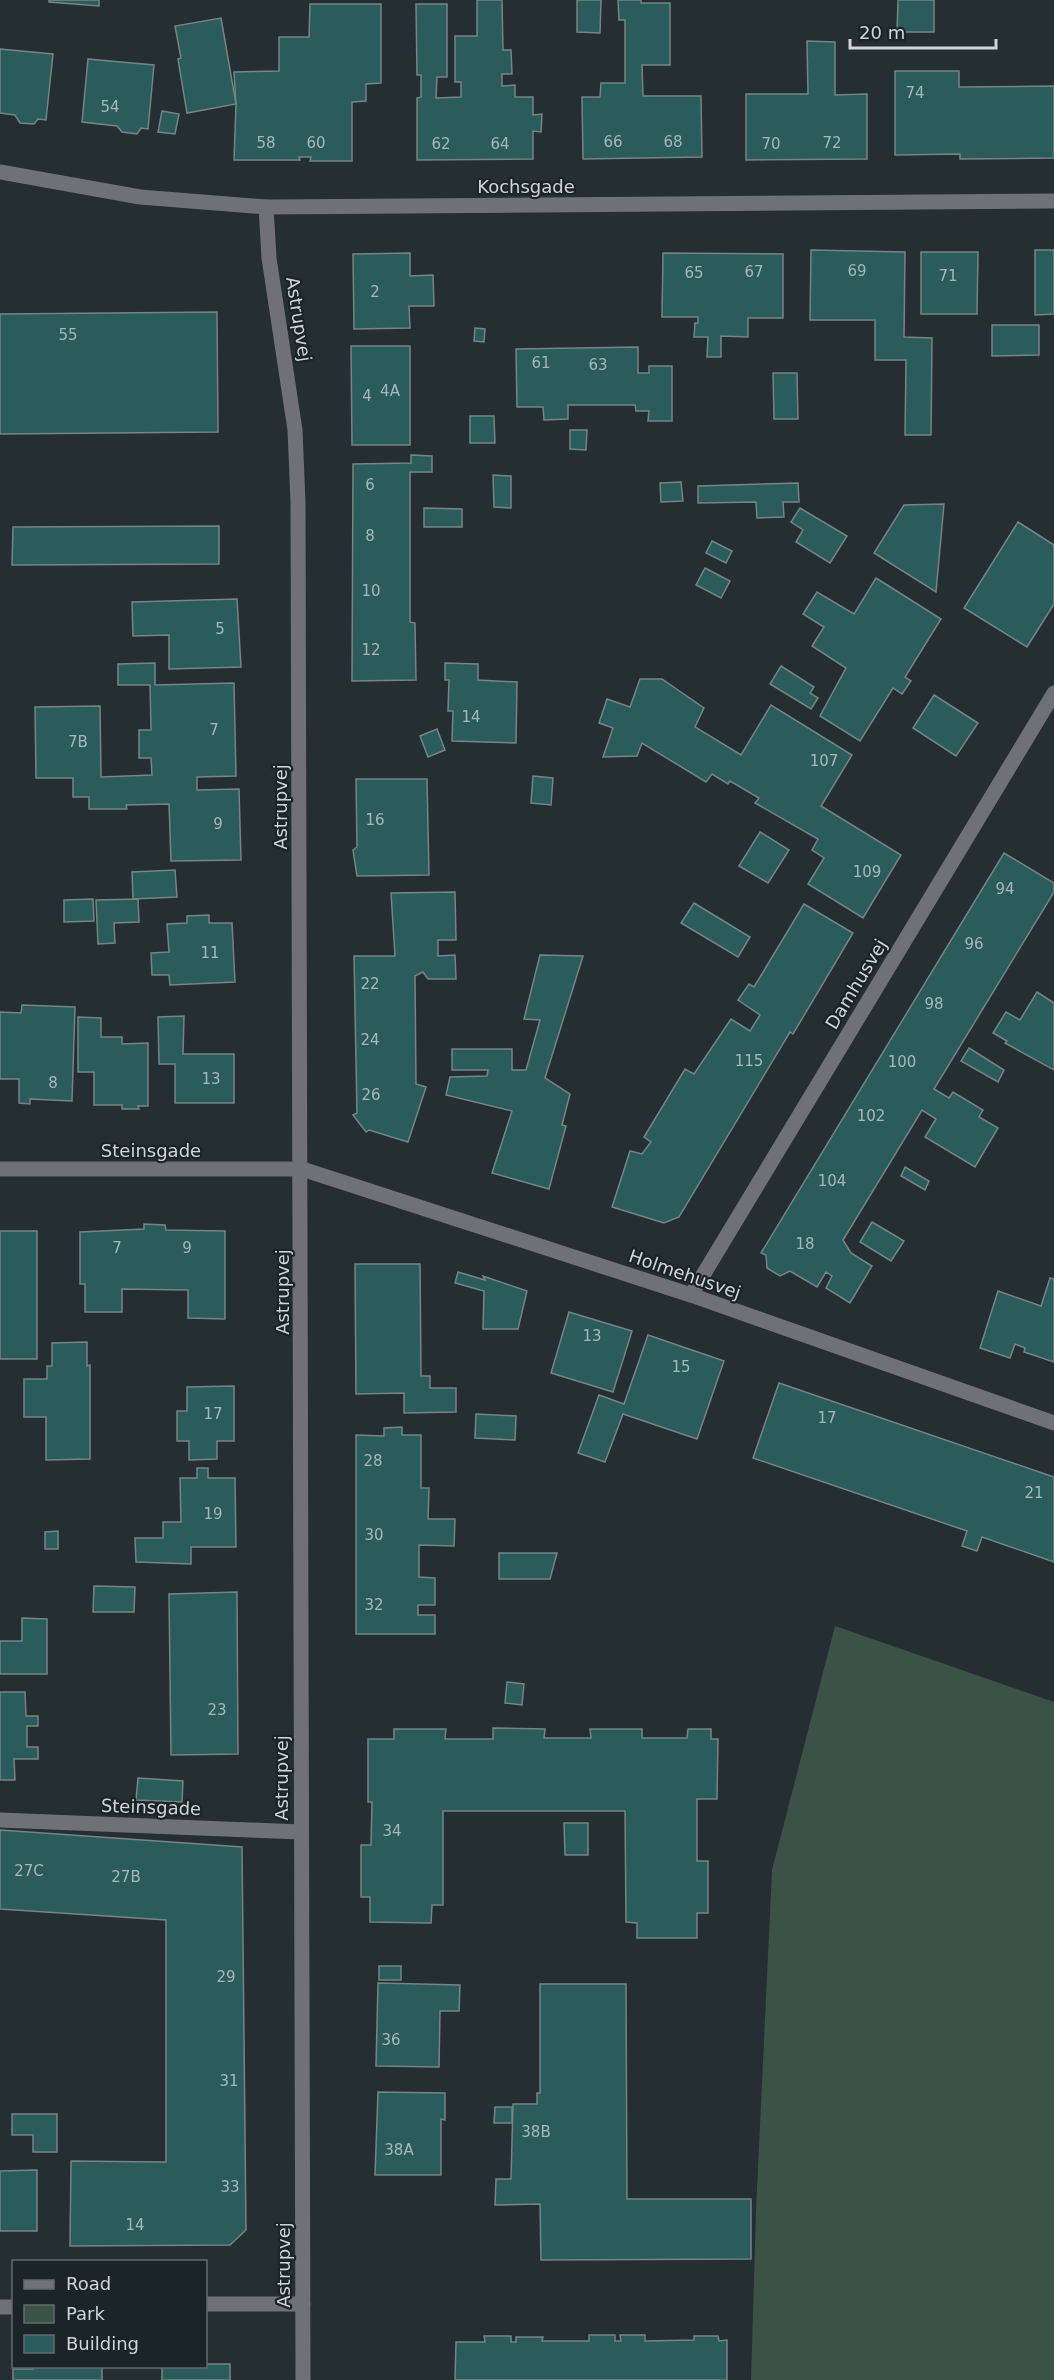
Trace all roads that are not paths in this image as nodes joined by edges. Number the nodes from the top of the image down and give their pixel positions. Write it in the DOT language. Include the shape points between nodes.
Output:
graph roads {
  1 [pos="0,172"];
  2 [pos="1054,201"];
  3 [pos="266,207"];
  4 [pos="1054,693"];
  5 [pos="0,1169"];
  6 [pos="302,1169"];
  7 [pos="691,1295"];
  8 [pos="1054,1423"];
  9 [pos="0,1820"];
  10 [pos="301,1832"];
  11 [pos="207,2304"];
  12 [pos="303,2304"];
  13 [pos="303,2380"];
  1 -- 3 [label="street, Kochsgade" via="140,197"];
  2 -- 3 [label="street, Kochsgade"];
  3 -- 6 [label="street, Astrupvej" via="269,258 290,392 297,467"];
  4 -- 7 [label="street, Damhusvej"];
  5 -- 6 [label="street, Steinsgade"];
  6 -- 7 [label="street, Holmehusvej"];
  6 -- 10 [label="street, Astrupvej"];
  7 -- 8 [label="street, Holmehusvej"];
  9 -- 10 [label="street, Steinsgade"];
  10 -- 12 [label="street, Astrupvej"];
  11 -- 12 [label="street"];
  12 -- 13 [label="street, Astrupvej"];
}
